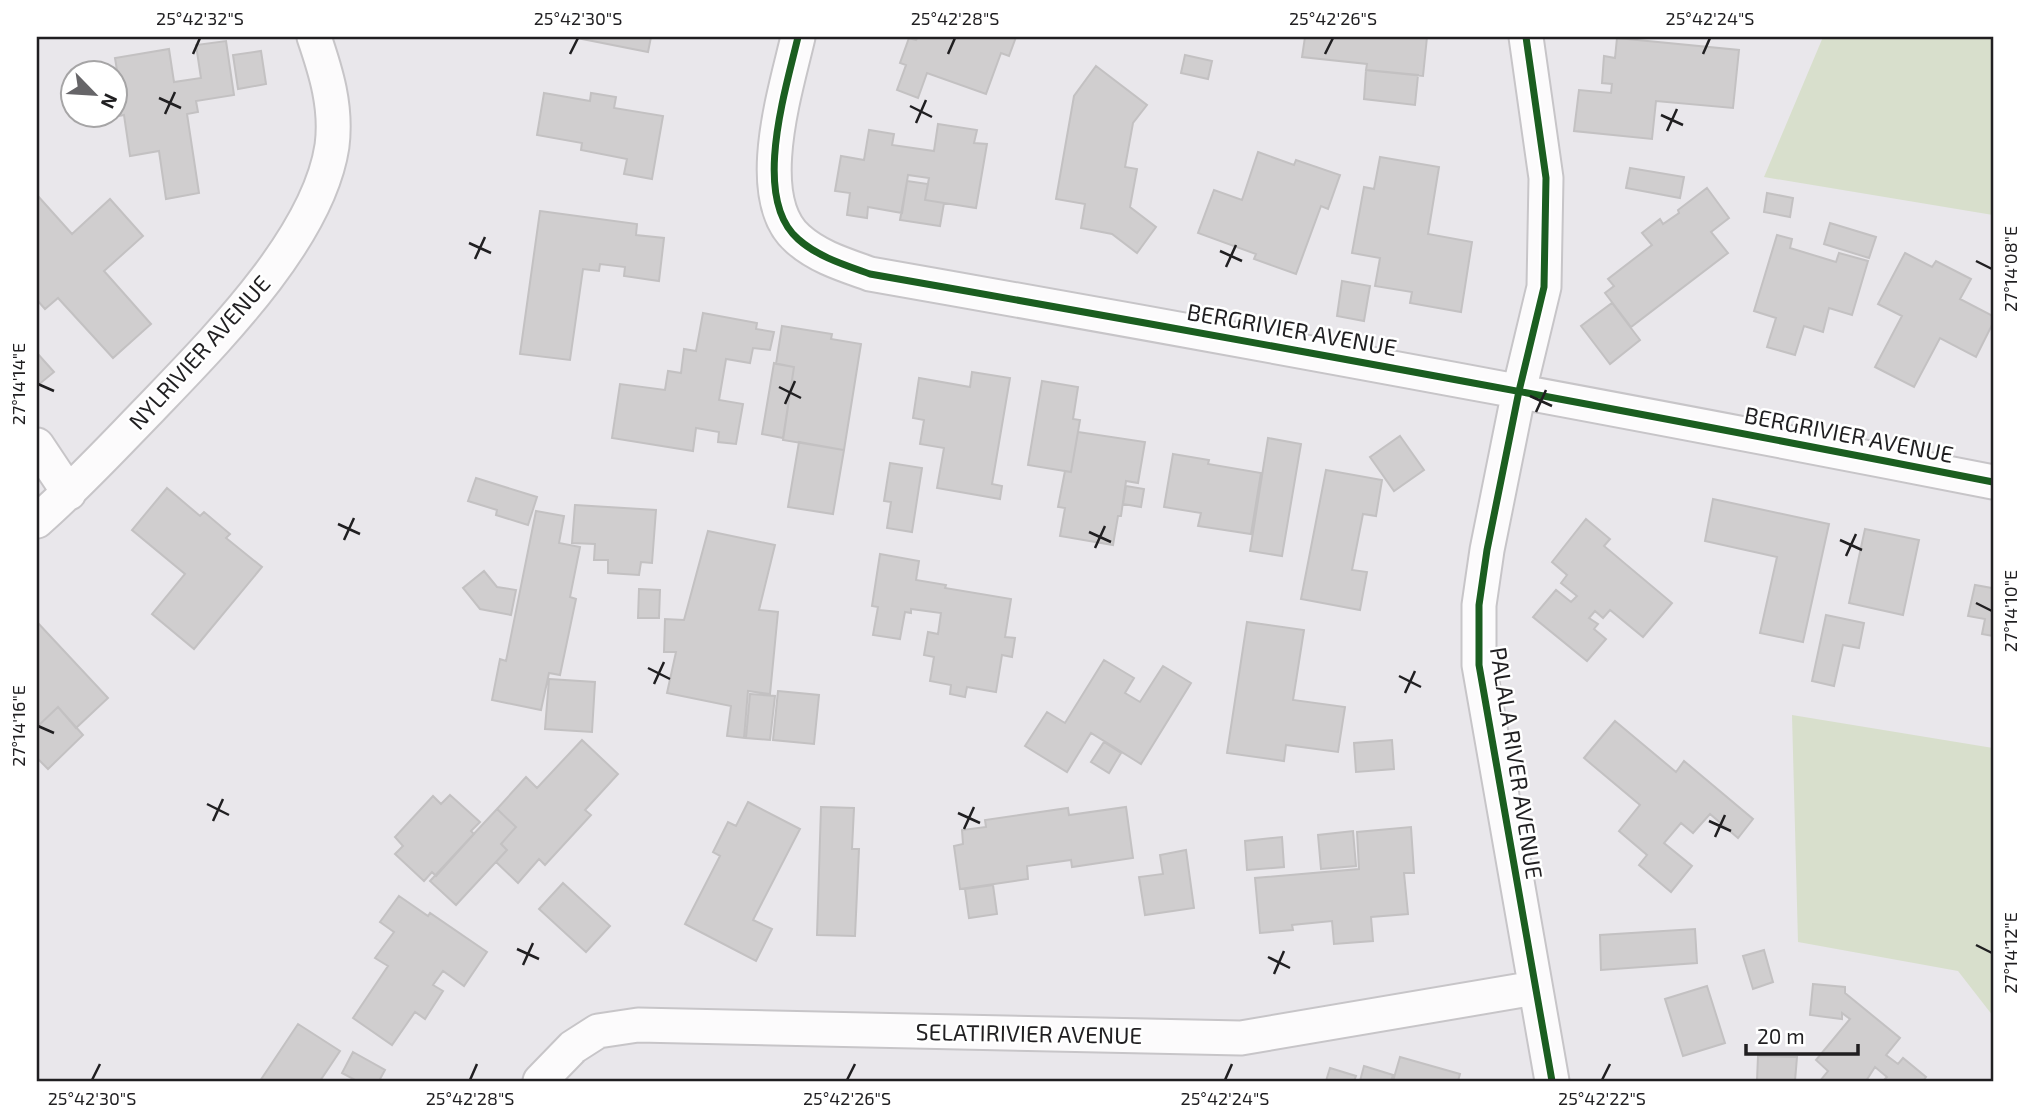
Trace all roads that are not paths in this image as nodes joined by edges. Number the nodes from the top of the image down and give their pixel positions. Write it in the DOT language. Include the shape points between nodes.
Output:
graph roads {
  1 [pos="314,37"];
  2 [pos="798,37"];
  3 [pos="1526,37"];
  4 [pos="1518,391"];
  5 [pos="37,445"];
  6 [pos="1993,482"];
  7 [pos="69,493"];
  8 [pos="37,521"];
  9 [pos="1535,989"];
  10 [pos="540,1081"];
  11 [pos="1552,1081"];
  1 -- 7 [label="street, NYLRIVIER AVENUE" via="334,114 332,147 319,194 269,275 240,310"];
  2 -- 4 [label="street, BERGRIVIER AVENUE" via="779,124 774,181 778,212 796,238 818,254 870,274"];
  3 -- 4 [label="street, PALALA RIVER AVENUE" via="1546,178 1544,287"];
  4 -- 6 [label="street, BERGRIVIER AVENUE"];
  4 -- 9 [label="street, PALALA RIVER AVENUE" via="1480,594 1479,665"];
  5 -- 7 [label="street"];
  7 -- 8 [label="street, NYLRIVIER AVENUE"];
  9 -- 10 [label="street, SELATIRIVIER AVENUE" via="1241,1038 638,1025 598,1031 573,1046"];
  9 -- 11 [label="street, PALALA RIVER AVENUE"];
}
